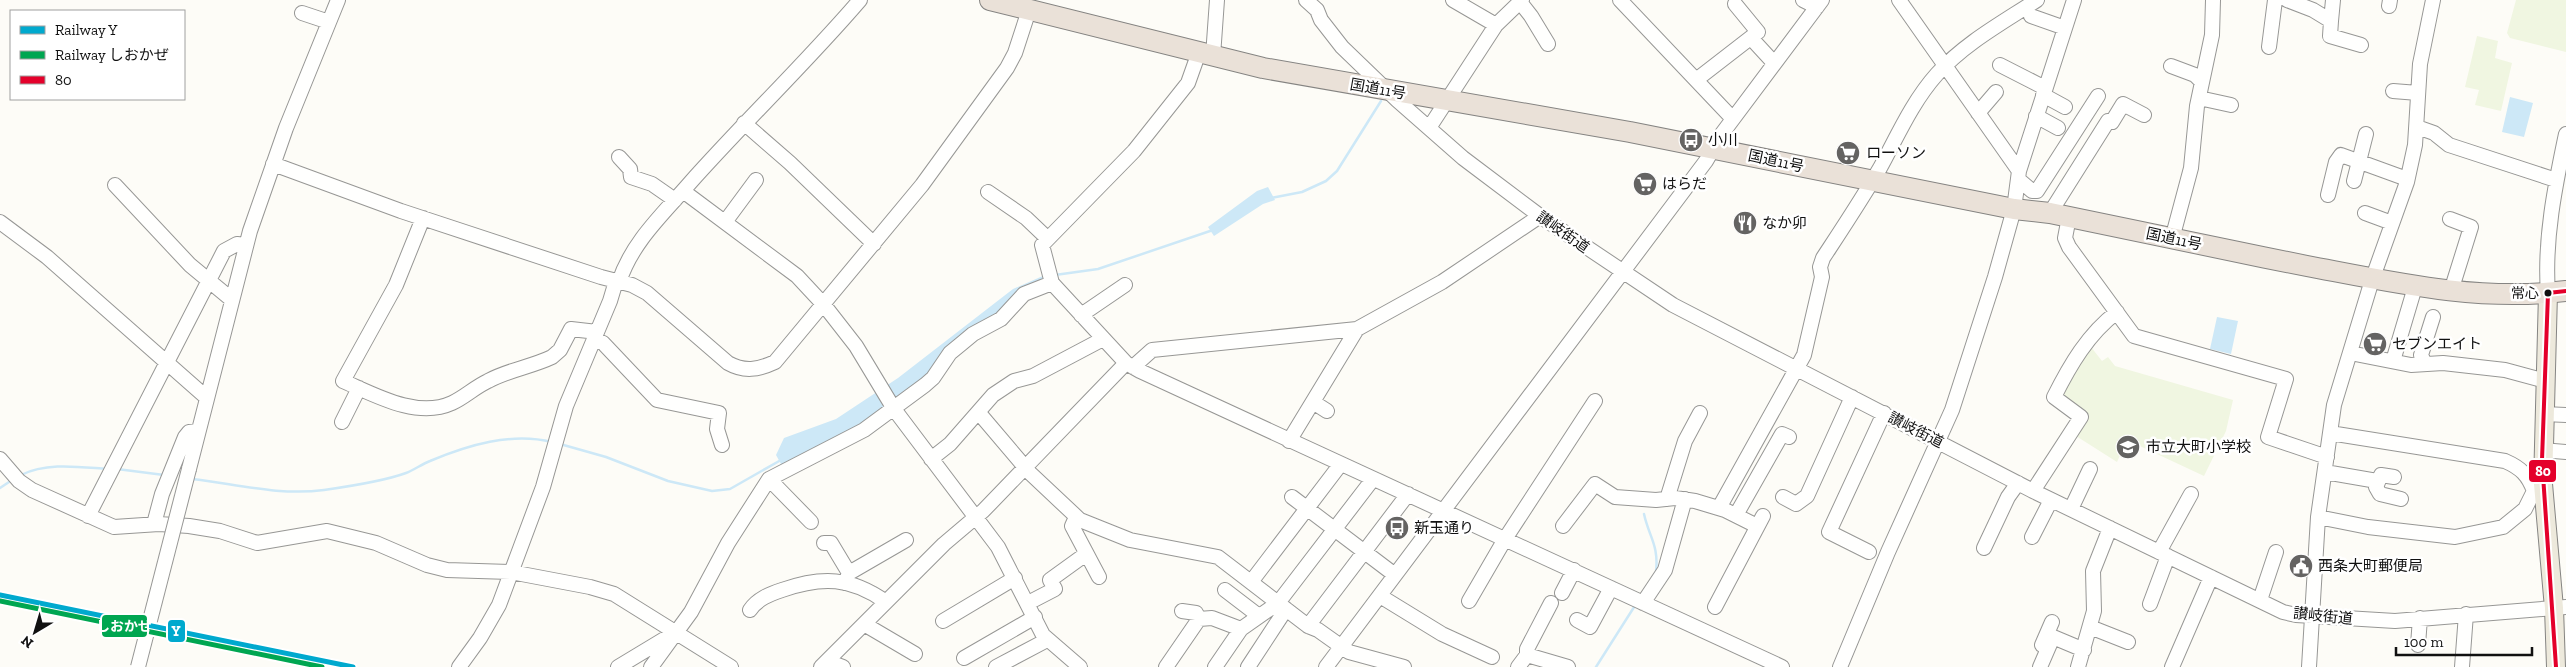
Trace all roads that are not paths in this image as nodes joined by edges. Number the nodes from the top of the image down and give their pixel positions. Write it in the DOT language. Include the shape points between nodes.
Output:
graph roads {
  1 [pos="338,0"];
  2 [pos="860,0"];
  3 [pos="990,0"];
  4 [pos="1217,0"];
  5 [pos="1306,0"];
  6 [pos="1453,0"];
  7 [pos="1620,0"];
  8 [pos="1803,0"];
  9 [pos="1899,0"];
  10 [pos="2037,0"];
  11 [pos="2074,0"];
  12 [pos="2213,0"];
  13 [pos="2275,0"];
  14 [pos="2287,0"];
  15 [pos="2332,0"];
  16 [pos="2433,0"];
  17 [pos="1521,1"];
  18 [pos="1735,4"];
  19 [pos="1819,4"];
  20 [pos="1029,10"];
  21 [pos="302,13"];
  22 [pos="2031,16"];
  23 [pos="2331,20"];
  24 [pos="329,22"];
  25 [pos="1496,25"];
  26 [pos="2065,28"];
  27 [pos="1751,38"];
  28 [pos="1548,44"];
  29 [pos="2361,45"];
  30 [pos="2269,47"];
  31 [pos="1206,54"];
  32 [pos="1774,63"];
  33 [pos="2000,65"];
  34 [pos="1945,66"];
  35 [pos="2171,66"];
  36 [pos="1696,80"];
  37 [pos="2202,82"];
  38 [pos="1388,91"];
  39 [pos="2393,91"];
  40 [pos="1996,92"];
  41 [pos="2044,92"];
  42 [pos="2418,93"];
  43 [pos="2098,96"];
  44 [pos="2199,98"];
  45 [pos="1446,101"];
  46 [pos="2231,105"];
  47 [pos="2065,107"];
  48 [pos="1978,113"];
  49 [pos="2144,115"];
  50 [pos="2036,116"];
  51 [pos="1733,119"];
  52 [pos="744,123"];
  53 [pos="2416,127"];
  54 [pos="1429,128"];
  55 [pos="2058,128"];
  56 [pos="2366,134"];
  57 [pos="2566,134"];
  58 [pos="1714,148"];
  59 [pos="619,157"];
  60 [pos="2360,162"];
  61 [pos="273,164"];
  62 [pos="2018,175"];
  63 [pos="2560,177"];
  64 [pos="2407,179"];
  65 [pos="756,180"];
  66 [pos="1872,180"];
  67 [pos="2354,181"];
  68 [pos="115,185"];
  69 [pos="988,192"];
  70 [pos="679,195"];
  71 [pos="2328,195"];
  72 [pos="2014,209"];
  73 [pos="2365,213"];
  74 [pos="2059,215"];
  75 [pos="1540,216"];
  76 [pos="423,218"];
  77 [pos="2450,219"];
  78 [pos="0,222"];
  79 [pos="725,222"];
  80 [pos="2392,223"];
  81 [pos="1047,238"];
  82 [pos="2172,239"];
  83 [pos="874,244"];
  84 [pos="246,245"];
  85 [pos="1623,272"];
  86 [pos="1051,279"];
  87 [pos="2372,280"];
  88 [pos="209,281"];
  89 [pos="618,281"];
  90 [pos="1125,285"];
  91 [pos="2415,287"];
  92 [pos="2451,291"];
  93 [pos="2557,292"];
  94 [pos="232,299"];
  95 [pos="824,305"];
  96 [pos="2117,312"];
  97 [pos="1081,315"];
  98 [pos="2433,317"];
  99 [pos="1357,329"];
  100 [pos="596,336"];
  101 [pos="1103,339"];
  102 [pos="2350,352"];
  103 [pos="2392,361"];
  104 [pos="167,364"];
  105 [pos="2425,364"];
  106 [pos="1129,365"];
  107 [pos="1797,368"];
  108 [pos="2546,381"];
  109 [pos="359,388"];
  110 [pos="1852,397"];
  111 [pos="207,398"];
  112 [pos="1595,401"];
  113 [pos="1313,402"];
  114 [pos="893,407"];
  115 [pos="1327,411"];
  116 [pos="979,412"];
  117 [pos="1700,413"];
  118 [pos="1884,413"];
  119 [pos="2544,414"];
  120 [pos="2566,415"];
  121 [pos="342,422"];
  122 [pos="198,430"];
  123 [pos="2330,433"];
  124 [pos="1789,437"];
  125 [pos="1289,441"];
  126 [pos="1938,442"];
  127 [pos="722,445"];
  128 [pos="2542,450"];
  129 [pos="2566,452"];
  130 [pos="2327,457"];
  131 [pos="0,459"];
  132 [pos="931,459"];
  133 [pos="1340,465"];
  134 [pos="1026,466"];
  135 [pos="2090,470"];
  136 [pos="2326,472"];
  137 [pos="2394,477"];
  138 [pos="769,478"];
  139 [pos="1373,479"];
  140 [pos="2377,481"];
  141 [pos="2018,483"];
  142 [pos="2033,491"];
  143 [pos="2539,491"];
  144 [pos="1408,494"];
  145 [pos="2191,494"];
  146 [pos="1292,497"];
  147 [pos="1783,497"];
  148 [pos="1667,499"];
  149 [pos="1686,499"];
  150 [pos="2401,499"];
  151 [pos="2050,500"];
  152 [pos="1307,508"];
  153 [pos="1719,508"];
  154 [pos="2071,509"];
  155 [pos="1444,510"];
  156 [pos="1736,515"];
  157 [pos="88,516"];
  158 [pos="976,516"];
  159 [pos="1076,517"];
  160 [pos="2318,517"];
  161 [pos="811,522"];
  162 [pos="154,524"];
  163 [pos="1563,526"];
  164 [pos="2110,528"];
  165 [pos="1334,529"];
  166 [pos="2032,537"];
  167 [pos="1505,539"];
  168 [pos="906,540"];
  169 [pos="824,543"];
  170 [pos="1984,548"];
  171 [pos="1364,552"];
  172 [pos="1869,552"];
  173 [pos="2276,552"];
  174 [pos="1086,554"];
  175 [pos="2164,554"];
  176 [pos="1574,570"];
  177 [pos="511,572"];
  178 [pos="1395,576"];
  179 [pos="2211,577"];
  180 [pos="847,578"];
  181 [pos="1015,578"];
  182 [pos="1099,578"];
  183 [pos="1251,582"];
  184 [pos="1611,588"];
  185 [pos="1225,590"];
  186 [pos="1562,594"];
  187 [pos="1380,596"];
  188 [pos="2260,600"];
  189 [pos="1469,601"];
  190 [pos="1639,601"];
  191 [pos="886,602"];
  192 [pos="1028,603"];
  193 [pos="1551,603"];
  194 [pos="2150,604"];
  195 [pos="1282,606"];
  196 [pos="1715,607"];
  197 [pos="2560,607"];
  198 [pos="750,610"];
  199 [pos="1182,611"];
  200 [pos="2466,614"];
  201 [pos="1259,616"];
  202 [pos="1035,617"];
  203 [pos="2313,617"];
  204 [pos="2420,618"];
  205 [pos="1199,619"];
  206 [pos="1577,620"];
  207 [pos="943,621"];
  208 [pos="2052,622"];
  209 [pos="864,624"];
  210 [pos="1308,626"];
  211 [pos="2090,627"];
  212 [pos="1241,629"];
  213 [pos="676,632"];
  214 [pos="1047,640"];
  215 [pos="2128,642"];
  216 [pos="2418,645"];
  217 [pos="1342,647"];
  218 [pos="2084,650"];
  219 [pos="915,654"];
  220 [pos="1527,655"];
  221 [pos="1492,657"];
  222 [pos="964,658"];
  223 [pos="824,664"];
  224 [pos="1778,666"];
  225 [pos="138,667"];
  226 [pos="459,667"];
  227 [pos="618,667"];
  228 [pos="651,667"];
  229 [pos="731,667"];
  230 [pos="843,667"];
  231 [pos="996,667"];
  232 [pos="1080,667"];
  233 [pos="1166,667"];
  234 [pos="1215,667"];
  235 [pos="1248,667"];
  236 [pos="1326,667"];
  237 [pos="1404,667"];
  238 [pos="1518,667"];
  239 [pos="1568,667"];
  240 [pos="1840,667"];
  241 [pos="2033,667"];
  242 [pos="2040,667"];
  243 [pos="2078,667"];
  244 [pos="2172,667"];
  245 [pos="2309,667"];
  246 [pos="2462,667"];
  247 [pos="2556,667"];
  1 -- 24 [label="street"];
  2 -- 52 [label="street"];
  3 -- 20 [label="highway, 国道11号"];
  4 -- 31 [label="street"];
  5 -- 38 [label="street, 讃岐街道" via="1317,10 1342,47"];
  6 -- 25 [label="street"];
  7 -- 36 [label="street"];
  8 -- 19 [label="street"];
  9 -- 34 [label="street"];
  10 -- 34 [label="street" via="1978,37"];
  11 -- 26 [label="street"];
  12 -- 37 [label="street" via="2212,35"];
  13 -- 30 [label="street"];
  14 -- 23 [label="street"];
  15 -- 23 [label="street"];
  16 -- 42 [label="street" via="2420,64"];
  17 -- 25 [label="street"];
  17 -- 28 [label="street"];
  18 -- 27 [label="street" via="1758,32"];
  19 -- 32 [label="street"];
  20 -- 31 [label="highway, 国道11号"];
  20 -- 83 [label="street" via="1007,68 922,185"];
  21 -- 24 [label="street"];
  22 -- 26 [label="street"];
  23 -- 29 [label="street" via="2330,36"];
  24 -- 61 [label="street"];
  25 -- 45 [label="street"];
  26 -- 41 [label="street"];
  27 -- 32 [label="street"];
  27 -- 36 [label="street"];
  31 -- 38 [label="highway, 国道11号"];
  31 -- 81 [label="street" via="1188,83 1134,151"];
  32 -- 51 [label="street"];
  33 -- 41 [label="street"];
  34 -- 48 [label="street"];
  34 -- 66 [label="street" via="1908,116"];
  35 -- 37 [label="street" via="2184,69"];
  36 -- 51 [label="street"];
  37 -- 44 [label="street"];
  38 -- 45 [label="highway, 国道11号"];
  38 -- 54 [label="street, 讃岐街道"];
  39 -- 42 [label="street"];
  40 -- 48 [label="street"];
  41 -- 47 [label="street"];
  41 -- 50 [label="street"];
  42 -- 53 [label="street"];
  43 -- 62 [label="street" via="2089,119 2037,191 2032,191"];
  44 -- 46 [label="street"];
  44 -- 82 [label="street" via="2191,168"];
  45 -- 54 [label="street"];
  45 -- 58 [label="highway, 国道11号"];
  48 -- 62 [label="street"];
  49 -- 74 [label="street" via="2123,104 2112,122 2108,121"];
  50 -- 55 [label="street"];
  50 -- 62 [label="street"];
  51 -- 58 [label="street"];
  52 -- 70 [label="street"];
  52 -- 83 [label="street"];
  53 -- 63 [label="street" via="2434,133 2449,145"];
  53 -- 64 [label="street"];
  54 -- 75 [label="street, 讃岐街道" via="1498,186"];
  56 -- 60 [label="street"];
  57 -- 63 [label="street"];
  58 -- 66 [label="highway, 国道11号"];
  58 -- 85 [label="street"];
  59 -- 70 [label="street" via="630,169 632,177"];
  60 -- 64 [label="street"];
  60 -- 67 [label="street"];
  60 -- 71 [label="street" via="2340,156"];
  61 -- 76 [label="street"];
  61 -- 84 [label="street"];
  62 -- 72 [label="street"];
  63 -- 93 [label="street" via="2546,271"];
  64 -- 80 [label="street"];
  65 -- 79 [label="street"];
  66 -- 72 [label="highway, 国道11号"];
  66 -- 107 [label="street" via="1823,258 1820,267 1822,278 1804,355"];
  68 -- 88 [label="street" via="181,257"];
  69 -- 81 [label="street"];
  70 -- 79 [label="street"];
  70 -- 89 [label="street" via="642,237"];
  72 -- 74 [label="highway, 国道11号"];
  72 -- 126 [label="street" via="1966,366"];
  73 -- 80 [label="street"];
  74 -- 82 [label="highway, 国道11号"];
  74 -- 96 [label="street" via="2069,247"];
  75 -- 85 [label="street, 讃岐街道"];
  75 -- 99 [label="street" via="1442,282"];
  76 -- 89 [label="street"];
  76 -- 109 [label="street" via="396,285 343,381"];
  77 -- 92 [label="street" via="2471,227"];
  78 -- 104 [label="street" via="47,257"];
  79 -- 95 [label="street" via="797,276"];
  80 -- 87 [label="street"];
  81 -- 86 [label="street" via="1042,245"];
  82 -- 87 [label="highway, 国道11号"];
  83 -- 95 [label="street"];
  84 -- 88 [label="street" via="237,244 224,251"];
  84 -- 94 [label="street"];
  85 -- 107 [label="street, 讃岐街道" via="1699,320"];
  85 -- 155 [label="street"];
  86 -- 97 [label="street"];
  86 -- 114 [label="street" via="1024,294 1002,319 973,334 950,353 933,378"];
  87 -- 91 [label="highway, 国道11号"];
  87 -- 102 [label="street"];
  88 -- 94 [label="street"];
  88 -- 104 [label="street"];
  89 -- 95 [label="street" via="647,293 720,357 741,369 758,369 775,362"];
  89 -- 100 [label="street"];
  90 -- 97 [label="street"];
  91 -- 92 [label="highway, 国道11号"];
  91 -- 103 [label="street"];
  92 -- 93 [label="highway, 国道11号"];
  93 -- 108 [label="main road"];
  94 -- 111 [label="street"];
  95 -- 114 [label="street" via="856,346"];
  96 -- 130 [label="street" via="2134,336 2286,379 2268,437"];
  96 -- 142 [label="street" via="2103,322 2072,361 2054,397 2081,418"];
  97 -- 101 [label="street"];
  98 -- 105 [label="street" via="2421,355"];
  99 -- 106 [label="street" via="1152,350"];
  99 -- 113 [label="street"];
  100 -- 109 [label="street" via="570,329 560,350 552,358 488,381 452,403 435,409 403,404"];
  100 -- 127 [label="street" via="656,400 719,413 717,428"];
  100 -- 177 [label="street" via="566,406 543,487"];
  101 -- 106 [label="street"];
  101 -- 116 [label="street" via="1032,376 1014,381 993,395"];
  102 -- 103 [label="street"];
  102 -- 123 [label="street" via="2334,405"];
  103 -- 105 [label="street"];
  104 -- 111 [label="street"];
  104 -- 157 [label="street"];
  105 -- 108 [label="street" via="2505,370"];
  106 -- 125 [label="street"];
  106 -- 134 [label="street"];
  107 -- 110 [label="street, 讃岐街道"];
  107 -- 153 [label="street"];
  108 -- 119 [label="main road"];
  109 -- 121 [label="street"];
  110 -- 118 [label="street, 讃岐街道"];
  110 -- 147 [label="street" via="1806,496 1796,504"];
  111 -- 122 [label="street"];
  112 -- 167 [label="street"];
  113 -- 115 [label="street"];
  113 -- 125 [label="street"];
  114 -- 132 [label="street"];
  114 -- 138 [label="street" via="851,438"];
  116 -- 132 [label="street" via="950,444"];
  116 -- 134 [label="street"];
  117 -- 148 [label="street" via="1685,441"];
  118 -- 126 [label="street, 讃岐街道"];
  118 -- 172 [label="street" via="1829,532"];
  119 -- 120 [label="street"];
  119 -- 128 [label="main road"];
  122 -- 162 [label="street" via="188,432 185,437 162,494"];
  122 -- 225 [label="street, bridge"];
  123 -- 130 [label="street"];
  123 -- 143 [label="street" via="2505,461 2520,467"];
  124 -- 156 [label="street" via="1782,434"];
  125 -- 133 [label="street"];
  126 -- 141 [label="street, 讃岐街道"];
  126 -- 240 [label="street"];
  128 -- 129 [label="street"];
  128 -- 143 [label="main road"];
  130 -- 136 [label="street"];
  131 -- 157 [label="street" via="16,478 32,490"];
  132 -- 158 [label="street"];
  133 -- 139 [label="street"];
  133 -- 152 [label="street"];
  134 -- 158 [label="street"];
  134 -- 159 [label="street"];
  135 -- 154 [label="street"];
  136 -- 140 [label="street"];
  136 -- 160 [label="street"];
  137 -- 140 [label="street" via="2380,475"];
  138 -- 161 [label="street"];
  138 -- 213 [label="street" via="691,612"];
  139 -- 144 [label="street"];
  139 -- 165 [label="street"];
  140 -- 150 [label="street" via="2380,494"];
  141 -- 142 [label="street, 讃岐街道"];
  141 -- 170 [label="street"];
  142 -- 151 [label="street, 讃岐街道"];
  143 -- 160 [label="street" via="2526,509 2503,527 2455,537 2368,527"];
  143 -- 197 [label="main road"];
  144 -- 155 [label="street"];
  144 -- 171 [label="street"];
  145 -- 175 [label="street"];
  146 -- 152 [label="street"];
  148 -- 149 [label="street"];
  148 -- 163 [label="street" via="1615,497 1595,484"];
  149 -- 153 [label="street"];
  149 -- 190 [label="street" via="1664,570"];
  151 -- 154 [label="street, 讃岐街道"];
  151 -- 166 [label="street"];
  152 -- 165 [label="street"];
  152 -- 183 [label="street"];
  153 -- 156 [label="street"];
  154 -- 164 [label="street, 讃岐街道"];
  155 -- 167 [label="street"];
  155 -- 178 [label="street"];
  156 -- 196 [label="street" via="1760,521"];
  157 -- 162 [label="street" via="114,527"];
  158 -- 181 [label="street"];
  158 -- 191 [label="street"];
  159 -- 174 [label="street" via="1072,526"];
  159 -- 183 [label="street" via="1130,540 1218,557"];
  160 -- 203 [label="street"];
  162 -- 177 [label="street" via="200,527 257,543 327,531 376,543 447,570"];
  164 -- 175 [label="street, 讃岐街道"];
  164 -- 211 [label="street" via="2093,571 2094,611"];
  165 -- 171 [label="street"];
  165 -- 195 [label="street"];
  167 -- 176 [label="street"];
  167 -- 189 [label="street"];
  168 -- 180 [label="street"];
  169 -- 180 [label="street" via="831,543"];
  171 -- 178 [label="street"];
  171 -- 210 [label="street"];
  173 -- 188 [label="street"];
  174 -- 182 [label="street"];
  174 -- 192 [label="street" via="1050,580 1055,589"];
  175 -- 179 [label="street, 讃岐街道"];
  175 -- 194 [label="street"];
  176 -- 184 [label="street"];
  176 -- 186 [label="street"];
  177 -- 213 [label="street" via="568,581 614,594"];
  177 -- 226 [label="street" via="492,619"];
  178 -- 187 [label="street"];
  179 -- 188 [label="street, 讃岐街道"];
  179 -- 244 [label="street"];
  180 -- 191 [label="street"];
  180 -- 198 [label="street" via="806,582 771,594 755,603"];
  181 -- 192 [label="street"];
  181 -- 207 [label="street"];
  183 -- 195 [label="street"];
  184 -- 190 [label="street"];
  184 -- 206 [label="street" via="1590,627"];
  185 -- 201 [label="street"];
  187 -- 217 [label="street"];
  187 -- 221 [label="street" via="1442,634"];
  188 -- 203 [label="street, 讃岐街道" via="2284,612"];
  190 -- 224 [label="street"];
  191 -- 209 [label="street"];
  192 -- 202 [label="street"];
  193 -- 220 [label="street" via="1527,649"];
  195 -- 201 [label="street"];
  195 -- 210 [label="street"];
  195 -- 235 [label="street"];
  197 -- 200 [label="street, 讃岐街道"];
  197 -- 247 [label="main road"];
  199 -- 205 [label="street" via="1196,613"];
  200 -- 204 [label="street, 讃岐街道"];
  200 -- 246 [label="street"];
  201 -- 212 [label="street"];
  202 -- 214 [label="street"];
  202 -- 222 [label="street"];
  203 -- 204 [label="street, 讃岐街道" via="2395,621"];
  203 -- 245 [label="street"];
  204 -- 216 [label="street"];
  205 -- 212 [label="street" via="1212,618"];
  205 -- 233 [label="street"];
  208 -- 241 [label="street"];
  209 -- 219 [label="street"];
  209 -- 223 [label="street"];
  210 -- 217 [label="street"];
  211 -- 215 [label="street"];
  211 -- 218 [label="street"];
  212 -- 234 [label="street"];
  213 -- 227 [label="street"];
  213 -- 228 [label="street"];
  213 -- 229 [label="street"];
  214 -- 231 [label="street"];
  214 -- 232 [label="street"];
  217 -- 236 [label="street"];
  217 -- 237 [label="street" via="1349,652"];
  218 -- 242 [label="street" via="2053,637"];
  218 -- 243 [label="street"];
  220 -- 238 [label="street"];
  220 -- 239 [label="street"];
  223 -- 230 [label="street"];
}
